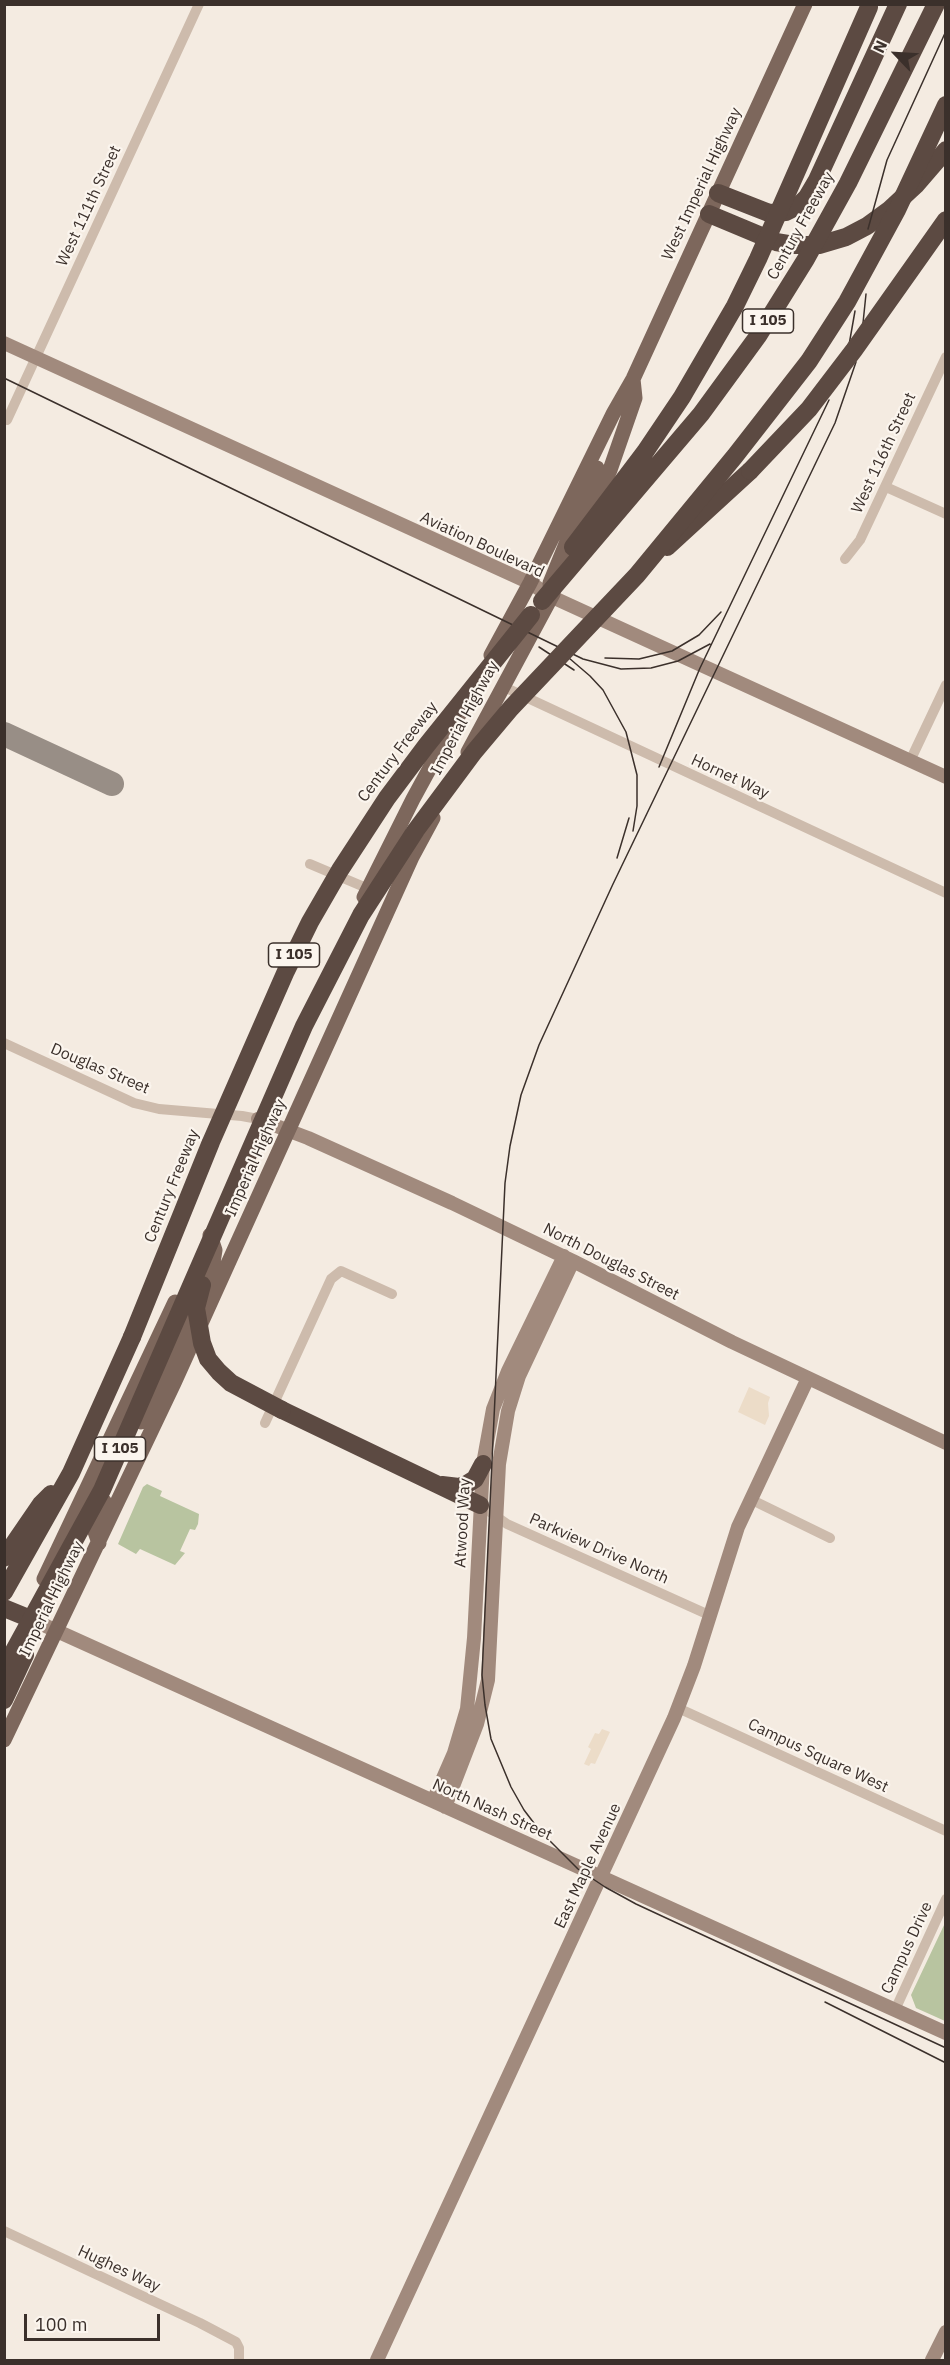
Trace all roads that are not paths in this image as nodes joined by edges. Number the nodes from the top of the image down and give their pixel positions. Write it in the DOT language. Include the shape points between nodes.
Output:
graph roads {
  1 [pos="199,4"];
  2 [pos="805,4"];
  3 [pos="898,4"];
  4 [pos="936,4"];
  5 [pos="870,5"];
  6 [pos="945,105"];
  7 [pos="945,150"];
  8 [pos="718,193"];
  9 [pos="709,214"];
  10 [pos="945,220"];
  11 [pos="4,343"];
  12 [pos="945,357"];
  13 [pos="36,358"];
  14 [pos="633,379"];
  15 [pos="612,414"];
  16 [pos="7,420"];
  17 [pos="886,487"];
  18 [pos="945,514"];
  19 [pos="845,559"];
  20 [pos="637,575"];
  21 [pos="530,583"];
  22 [pos="547,599"];
  23 [pos="945,685"];
  24 [pos="502,686"];
  25 [pos="438,754"];
  26 [pos="910,761"];
  27 [pos="945,777"];
  28 [pos="310,864"];
  29 [pos="369,889"];
  30 [pos="945,893"];
  31 [pos="390,904"];
  32 [pos="4,1043"];
  33 [pos="258,1119"];
  34 [pos="289,1130"];
  35 [pos="214,1227"];
  36 [pos="568,1258"];
  37 [pos="392,1294"];
  38 [pos="143,1370"];
  39 [pos="808,1378"];
  40 [pos="168,1381"];
  41 [pos="265,1423"];
  42 [pos="945,1443"];
  43 [pos="483,1464"];
  44 [pos="71,1473"];
  45 [pos="440,1485"];
  46 [pos="102,1490"];
  47 [pos="750,1499"];
  48 [pos="480,1505"];
  49 [pos="497,1517"];
  50 [pos="830,1538"];
  51 [pos="4,1558"];
  52 [pos="4,1592"];
  53 [pos="4,1608"];
  54 [pos="710,1615"];
  55 [pos="26,1617"];
  56 [pos="56,1631"];
  57 [pos="4,1664"];
  58 [pos="4,1669"];
  59 [pos="4,1700"];
  60 [pos="678,1708"];
  61 [pos="4,1740"];
  62 [pos="439,1804"];
  63 [pos="945,1831"];
  64 [pos="601,1878"];
  65 [pos="945,1899"];
  66 [pos="895,2010"];
  67 [pos="945,2033"];
  68 [pos="4,2231"];
  69 [pos="945,2332"];
  70 [pos="238,2361"];
  71 [pos="377,2361"];
  72 [pos="932,2361"];
  1 -- 13 [label="street, West 111th Street"];
  2 -- 8 [label="main road, West Imperial Highway"];
  3 -- 8 [label="highway" via="807,197 786,212 769,213"];
  4 -- 22 [label="highway, Century Freeway / I 105, bridge" via="844,191 758,336 700,414"];
  5 -- 22 [label="highway, bridge" via="735,306 645,452 562,561"];
  6 -- 20 [label="highway, I 105, bridge" via="897,210 847,302 815,351 773,409"];
  7 -- 9 [label="highway, bridge" via="889,210 846,237 819,245 776,242"];
  8 -- 9 [label="main road, West Imperial Highway"];
  9 -- 14 [label="main road, West Imperial Highway"];
  10 -- 20 [label="highway, bridge" via="809,409 750,471"];
  11 -- 13 [label="street, Aviation Boulevard"];
  12 -- 17 [label="street, West 116th Street"];
  13 -- 16 [label="street, West 111th Street"];
  13 -- 21 [label="street, Aviation Boulevard"];
  14 -- 15 [label="main road, West Imperial Highway"];
  14 -- 22 [label="main road, West Imperial Highway" via="635,398 605,481 579,542"];
  15 -- 21 [label="main road, West Imperial Highway"];
  15 -- 22 [label="main road" via="611,434"];
  17 -- 18 [label="street"];
  17 -- 19 [label="street, West 116th Street" via="860,540"];
  20 -- 35 [label="highway, I 105, bridge" via="474,752 390,869 361,915 304,1026"];
  21 -- 22 [label="street, Aviation Boulevard"];
  21 -- 25 [label="main road, Imperial Highway"];
  22 -- 24 [label="main road, Imperial Highway"];
  22 -- 26 [label="street, Aviation Boulevard"];
  22 -- 44 [label="highway, Century Freeway / I 105, bridge" via="387,798 310,922 243,1067 132,1337"];
  23 -- 26 [label="street"];
  24 -- 30 [label="street, Hornet Way"];
  24 -- 31 [label="main road, Imperial Highway"];
  25 -- 29 [label="main road, Imperial Highway"];
  25 -- 31 [label="main road" via="430,785 387,885"];
  26 -- 27 [label="street, Aviation Boulevard"];
  28 -- 29 [label="street"];
  29 -- 33 [label="main road, Imperial Highway"];
  31 -- 34 [label="main road, Imperial Highway"];
  32 -- 33 [label="street, Douglas Street" via="134,1103"];
  33 -- 34 [label="street, North Douglas Street"];
  33 -- 35 [label="main road, Imperial Highway"];
  34 -- 36 [label="street, North Douglas Street"];
  34 -- 40 [label="main road, Imperial Highway"];
  35 -- 38 [label="main road, Imperial Highway"];
  35 -- 40 [label="main road" via="212,1269"];
  35 -- 45 [label="highway, bridge" via="196,1308 208,1359 225,1378 251,1395"];
  35 -- 46 [label="highway, I 105, bridge"];
  36 -- 39 [label="street, North Douglas Street"];
  36 -- 43 [label="street, Atwood Way" via="501,1387"];
  36 -- 49 [label="street, Atwood Way" via="513,1395 499,1464"];
  37 -- 41 [label="street" via="341,1271 331,1279"];
  38 -- 40 [label="street"];
  38 -- 55 [label="main road, Imperial Highway"];
  39 -- 42 [label="street, North Douglas Street"];
  39 -- 47 [label="street, East Maple Avenue"];
  40 -- 56 [label="main road, Imperial Highway" via="99,1543"];
  43 -- 45 [label="highway" via="475,1479 467,1484"];
  43 -- 48 [label="street, Atwood Way"];
  44 -- 51 [label="highway" via="41,1504"];
  44 -- 52 [label="highway, Century Freeway / I 105"];
  45 -- 48 [label="highway"];
  46 -- 58 [label="highway, I 105, bridge"];
  46 -- 59 [label="highway, bridge"];
  47 -- 50 [label="street"];
  47 -- 54 [label="street, East Maple Avenue" via="727,1555"];
  48 -- 49 [label="street, Parkview Drive North"];
  48 -- 62 [label="street, Atwood Way" via="467,1709"];
  49 -- 54 [label="street, Parkview Drive North"];
  49 -- 62 [label="street, Atwood Way" via="488,1680 477,1724"];
  53 -- 55 [label="highway"];
  54 -- 60 [label="street, East Maple Avenue"];
  55 -- 56 [label="street, North Nash Street"];
  55 -- 57 [label="main road, Imperial Highway"];
  56 -- 61 [label="main road, Imperial Highway"];
  56 -- 62 [label="street, North Nash Street"];
  60 -- 63 [label="street, Campus Square West"];
  60 -- 64 [label="street, East Maple Avenue"];
  62 -- 64 [label="street, North Nash Street"];
  64 -- 66 [label="street, North Nash Street"];
  64 -- 71 [label="street, East Maple Avenue"];
  65 -- 66 [label="street, Campus Drive"];
  66 -- 67 [label="street, North Nash Street"];
  68 -- 70 [label="street, Hughes Way" via="236,2342"];
  69 -- 72 [label="street"];
}
